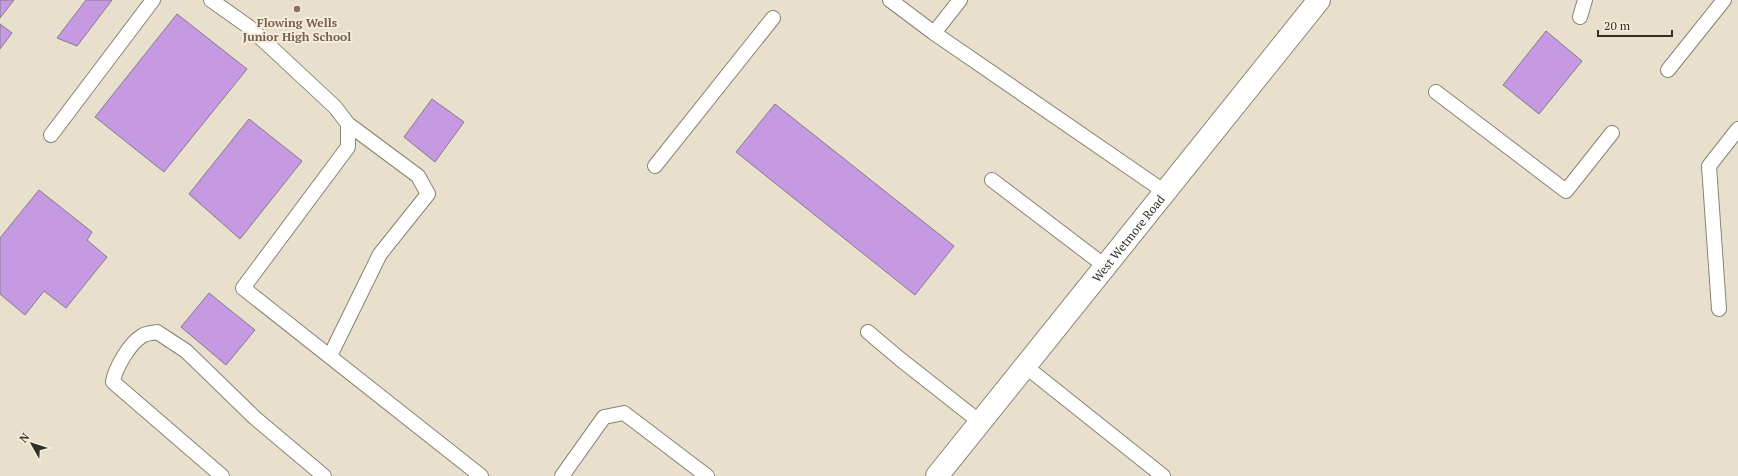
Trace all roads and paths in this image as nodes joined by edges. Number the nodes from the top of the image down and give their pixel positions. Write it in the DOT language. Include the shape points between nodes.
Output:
graph roads {
  1 [pos="153,0"];
  2 [pos="211,0"];
  3 [pos="890,0"];
  4 [pos="960,0"];
  5 [pos="1319,0"];
  6 [pos="1585,0"];
  7 [pos="1724,0"];
  8 [pos="1580,17"];
  9 [pos="773,18"];
  10 [pos="934,33"];
  11 [pos="1668,70"];
  12 [pos="1436,92"];
  13 [pos="348,124"];
  14 [pos="1738,129"];
  15 [pos="1612,132"];
  16 [pos="51,135"];
  17 [pos="655,166"];
  18 [pos="992,180"];
  19 [pos="1165,192"];
  20 [pos="1105,266"];
  21 [pos="1719,309"];
  22 [pos="868,332"];
  23 [pos="330,356"];
  24 [pos="1025,366"];
  25 [pos="980,422"];
  26 [pos="222,476"];
  27 [pos="324,476"];
  28 [pos="481,476"];
  29 [pos="562,476"];
  30 [pos="707,476"];
  31 [pos="937,476"];
  32 [pos="1164,476"];
  1 -- 16 [label="lane"];
  2 -- 13 [label="lane" via="249,27 335,107"];
  3 -- 10 [label="lane"];
  4 -- 10 [label="lane"];
  5 -- 19 [label="street, West Wetmore Road"];
  6 -- 8 [label="lane"];
  7 -- 11 [label="lane"];
  9 -- 17 [label="lane"];
  10 -- 19 [label="lane"];
  12 -- 15 [label="lane" via="1566,191"];
  13 -- 23 [label="lane" via="418,176 428,194 380,254"];
  13 -- 23 [label="lane" via="348,147 243,288"];
  14 -- 21 [label="lane" via="1709,166"];
  18 -- 20 [label="lane"];
  19 -- 20 [label="street, West Wetmore Road"];
  20 -- 24 [label="street, West Wetmore Road"];
  22 -- 25 [label="lane"];
  23 -- 28 [label="lane"];
  24 -- 25 [label="street, West Wetmore Road"];
  24 -- 32 [label="lane"];
  25 -- 31 [label="street, West Wetmore Road"];
  26 -- 27 [label="lane" via="113,382 124,355 142,336 157,332 186,351 255,418"];
  29 -- 30 [label="lane" via="604,417 624,413"];
}
